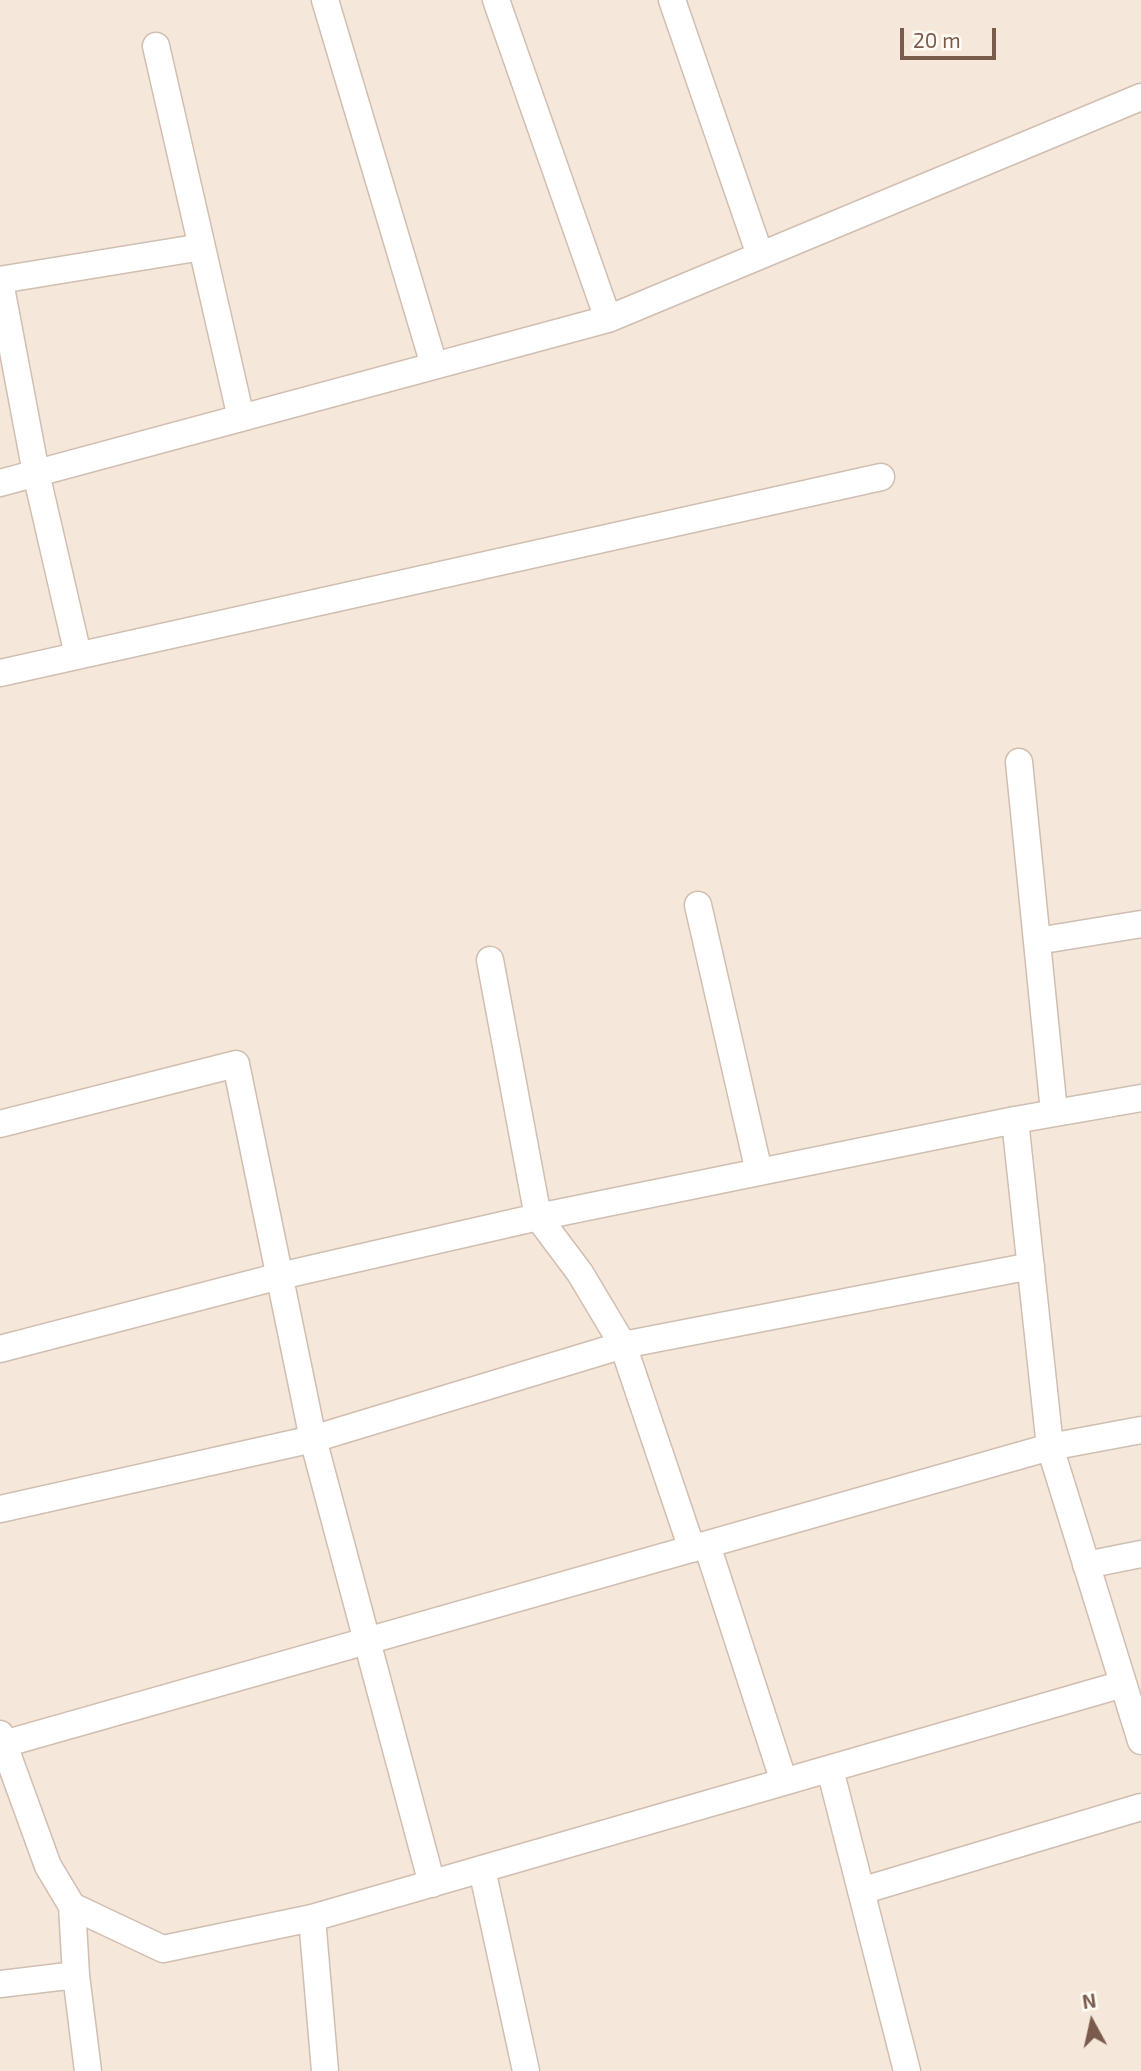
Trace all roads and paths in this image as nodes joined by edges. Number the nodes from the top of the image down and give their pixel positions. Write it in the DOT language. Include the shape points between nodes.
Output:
graph roads {
  1 [pos="325,0"];
  2 [pos="496,0"];
  3 [pos="672,0"];
  4 [pos="156,46"];
  5 [pos="1141,97"];
  6 [pos="202,247"];
  7 [pos="760,255"];
  8 [pos="0,281"];
  9 [pos="608,319"];
  10 [pos="434,365"];
  11 [pos="241,418"];
  12 [pos="36,473"];
  13 [pos="881,477"];
  14 [pos="0,483"];
  15 [pos="78,655"];
  16 [pos="0,673"];
  17 [pos="1019,762"];
  18 [pos="698,905"];
  19 [pos="1141,924"];
  20 [pos="1037,941"];
  21 [pos="490,960"];
  22 [pos="1141,1098"];
  23 [pos="1054,1112"];
  24 [pos="1015,1120"];
  25 [pos="0,1124"];
  26 [pos="759,1172"];
  27 [pos="538,1217"];
  28 [pos="1031,1266"];
  29 [pos="280,1276"];
  30 [pos="623,1345"];
  31 [pos="0,1349"];
  32 [pos="1141,1430"];
  33 [pos="313,1438"];
  34 [pos="1050,1447"];
  35 [pos="0,1509"];
  36 [pos="699,1547"];
  37 [pos="1141,1554"];
  38 [pos="1086,1565"];
  39 [pos="367,1641"];
  40 [pos="1123,1684"];
  41 [pos="1,1741"];
  42 [pos="1141,1741"];
  43 [pos="830,1769"];
  44 [pos="784,1782"];
  45 [pos="1141,1807"];
  46 [pos="482,1869"];
  47 [pos="432,1884"];
  48 [pos="861,1891"];
  49 [pos="72,1906"];
  50 [pos="312,1919"];
  51 [pos="76,1975"];
  52 [pos="0,1984"];
  53 [pos="88,2071"];
  54 [pos="325,2071"];
  55 [pos="526,2071"];
  56 [pos="907,2071"];
  1 -- 10 [label="street"];
  2 -- 9 [label="street"];
  3 -- 7 [label="street"];
  4 -- 6 [label="street"];
  5 -- 7 [label="street"];
  6 -- 8 [label="street"];
  6 -- 11 [label="street"];
  7 -- 9 [label="street"];
  8 -- 12 [label="street"];
  9 -- 10 [label="street"];
  10 -- 11 [label="street"];
  11 -- 12 [label="street"];
  12 -- 14 [label="street"];
  12 -- 15 [label="street"];
  13 -- 15 [label="street"];
  15 -- 16 [label="street"];
  17 -- 20 [label="street"];
  18 -- 26 [label="street"];
  19 -- 20 [label="street"];
  20 -- 23 [label="street"];
  21 -- 27 [label="street"];
  22 -- 23 [label="street"];
  23 -- 24 [label="street"];
  24 -- 26 [label="street"];
  24 -- 28 [label="street"];
  25 -- 29 [label="street" via="236,1064"];
  26 -- 27 [label="street"];
  27 -- 29 [label="street"];
  27 -- 30 [label="street" via="580,1273"];
  28 -- 30 [label="street"];
  28 -- 34 [label="street"];
  29 -- 31 [label="street"];
  29 -- 33 [label="street"];
  30 -- 33 [label="street"];
  30 -- 36 [label="street"];
  32 -- 34 [label="street"];
  33 -- 35 [label="street"];
  33 -- 39 [label="street"];
  34 -- 36 [label="street"];
  34 -- 38 [label="street"];
  36 -- 39 [label="street"];
  36 -- 44 [label="street"];
  37 -- 38 [label="street"];
  38 -- 40 [label="street"];
  39 -- 41 [label="street"];
  39 -- 47 [label="street"];
  40 -- 42 [label="street"];
  40 -- 43 [label="street"];
  41 -- 49 [label="street" via="48,1866"];
  43 -- 44 [label="street"];
  43 -- 48 [label="street"];
  44 -- 46 [label="street"];
  45 -- 48 [label="street"];
  46 -- 47 [label="street"];
  46 -- 55 [label="street"];
  47 -- 50 [label="street"];
  48 -- 56 [label="street"];
  49 -- 50 [label="street" via="163,1949"];
  49 -- 51 [label="street"];
  50 -- 54 [label="street"];
  51 -- 52 [label="street"];
  51 -- 53 [label="street"];
}
